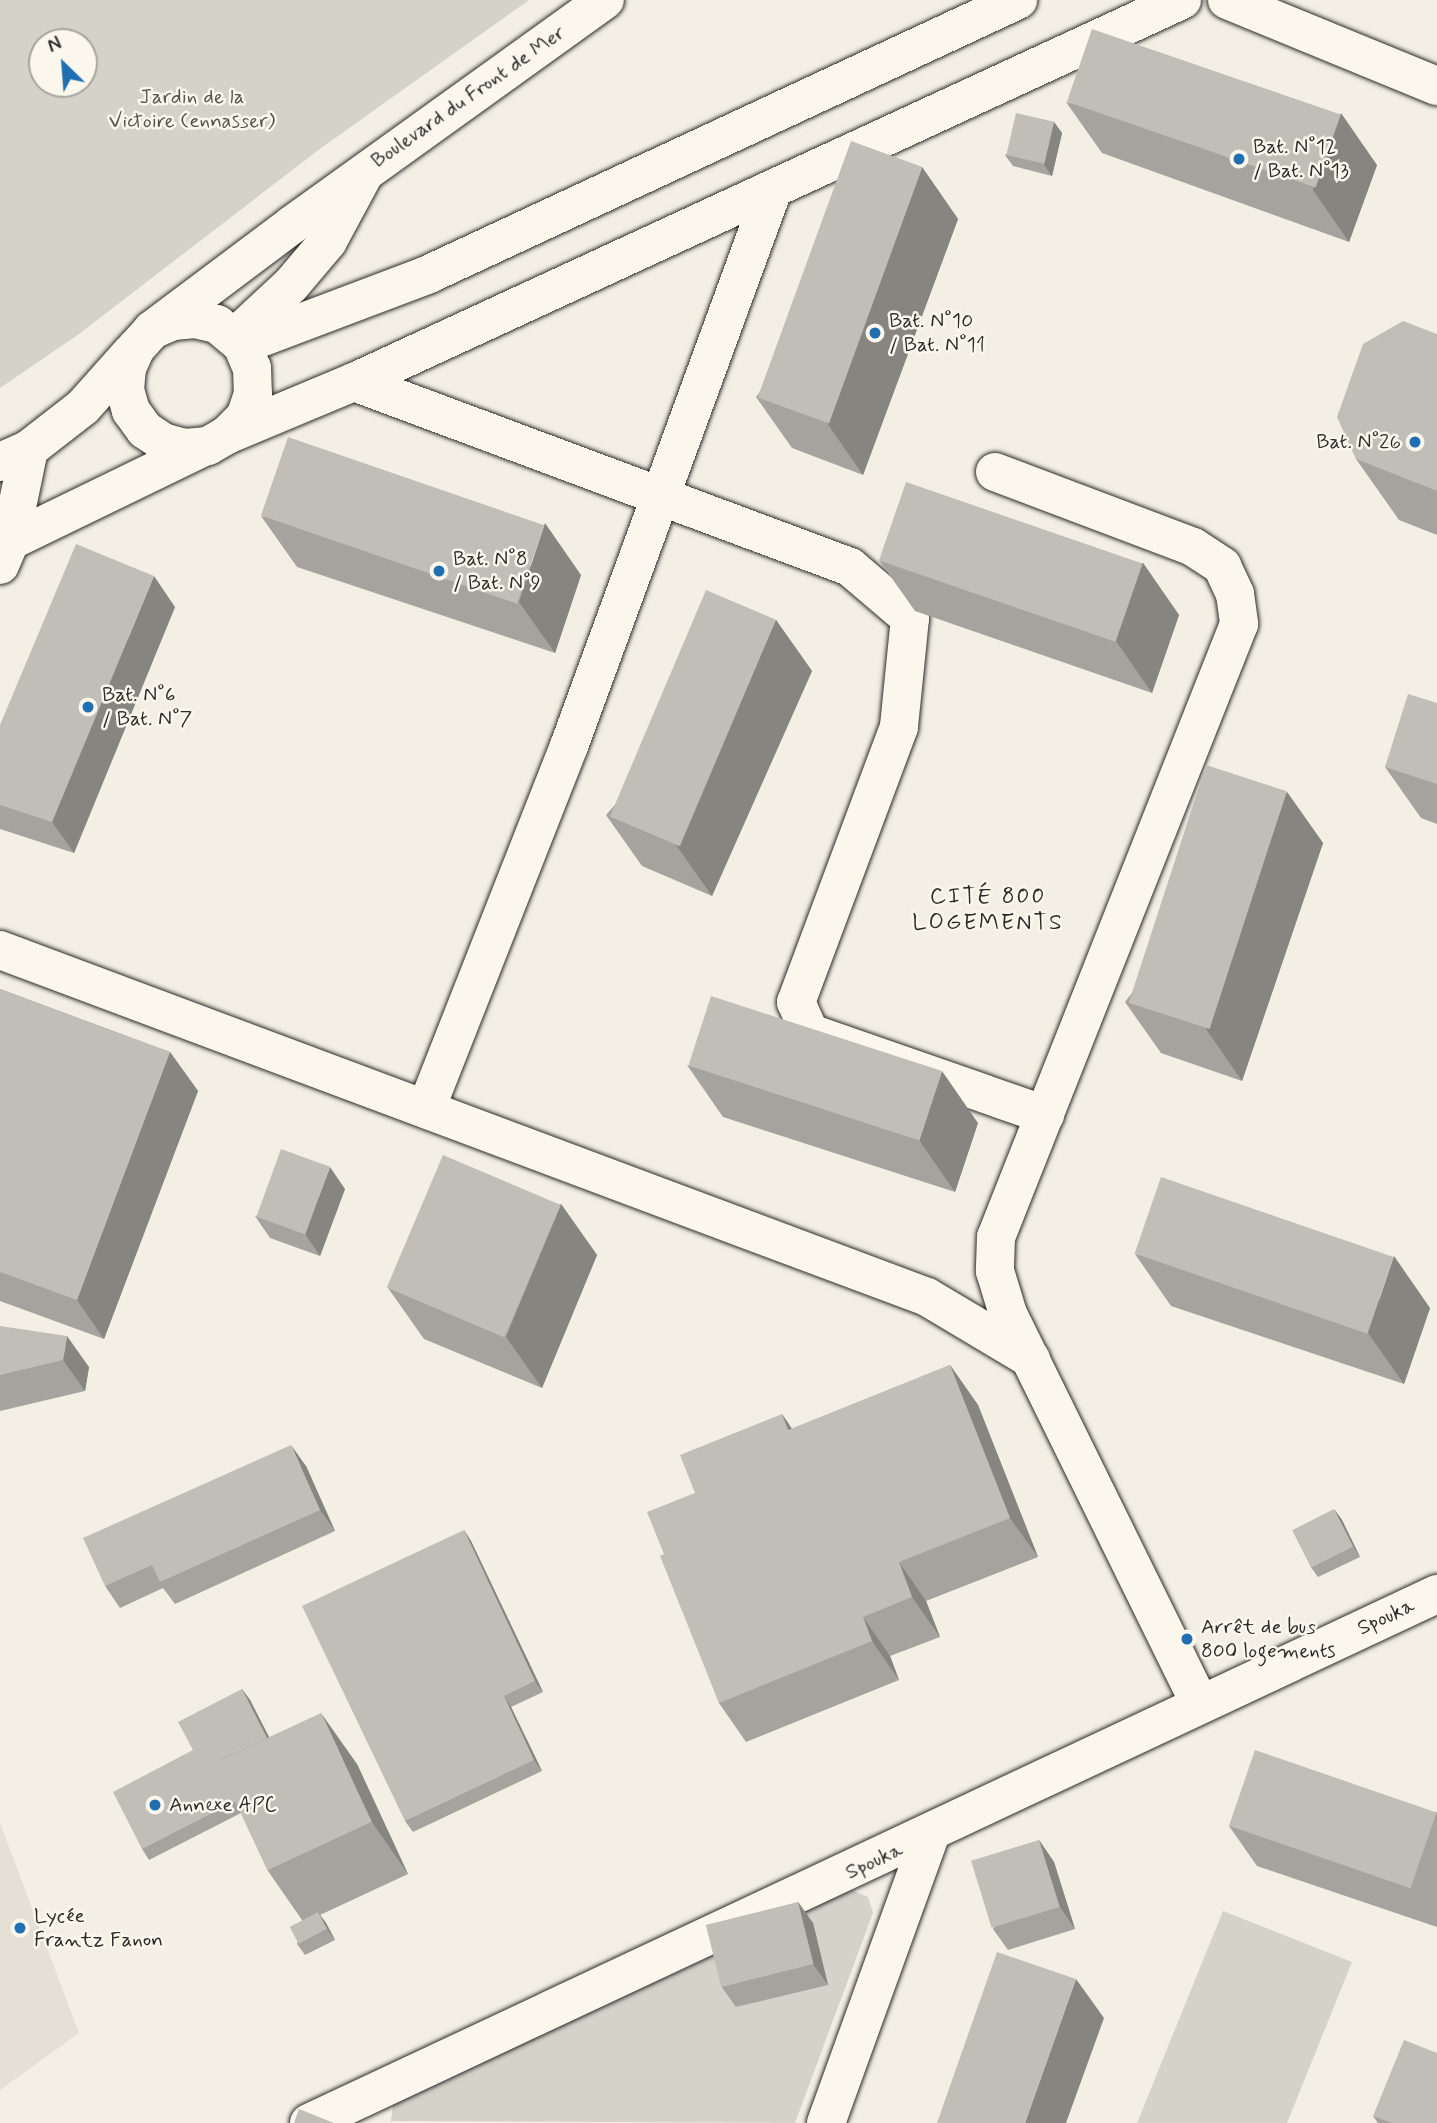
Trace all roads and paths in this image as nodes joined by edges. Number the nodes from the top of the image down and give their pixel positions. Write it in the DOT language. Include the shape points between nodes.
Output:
graph roads {
  1 [pos="605,0"];
  2 [pos="1018,0"];
  3 [pos="1182,0"];
  4 [pos="1227,0"];
  5 [pos="1437,86"];
  6 [pos="366,170"];
  7 [pos="774,189"];
  8 [pos="144,339"];
  9 [pos="239,341"];
  10 [pos="354,382"];
  11 [pos="218,440"];
  12 [pos="15,456"];
  13 [pos="995,472"];
  14 [pos="658,495"];
  15 [pos="3,551"];
  16 [pos="0,950"];
  17 [pos="426,1109"];
  18 [pos="1045,1115"];
  19 [pos="1032,1360"];
  20 [pos="1437,1594"];
  21 [pos="1200,1704"];
  22 [pos="930,1835"];
  23 [pos="315,2122"];
  24 [pos="827,2123"];
  1 -- 6 [label="street, Boulevard du Front de Mer"];
  2 -- 9 [label="street" via="427,275"];
  3 -- 7 [label="street"];
  4 -- 5 [label="street"];
  6 -- 8 [label="street, Boulevard du Front de Mer"];
  6 -- 9 [label="street" via="328,241"];
  7 -- 10 [label="street"];
  7 -- 14 [label="street"];
  8 -- 9 [label="street" via="173,321 195,319 217,324"];
  8 -- 11 [label="street" via="127,368 125,390 131,411 145,430 163,442 185,448"];
  8 -- 12 [label="street, Boulevard du Front de Mer" via="83,407"];
  9 -- 11 [label="street" via="252,369 253,394 245,417"];
  10 -- 11 [label="street"];
  10 -- 14 [label="street"];
  11 -- 15 [label="street"];
  12 -- 15 [label="street"];
  13 -- 18 [label="street" via="1193,547 1222,566 1236,594 1239,624"];
  14 -- 17 [label="street" via="569,746"];
  14 -- 18 [label="street" via="850,567 910,618 899,727 796,1002 810,1033"];
  16 -- 17 [label="street"];
  17 -- 19 [label="street" via="927,1297"];
  18 -- 19 [label="street" via="996,1237 995,1271 1008,1314"];
  19 -- 21 [label="street"];
  20 -- 21 [label="street, Spouka"];
  21 -- 22 [label="street, Spouka"];
  22 -- 23 [label="street, Spouka"];
  22 -- 24 [label="street"];
}
